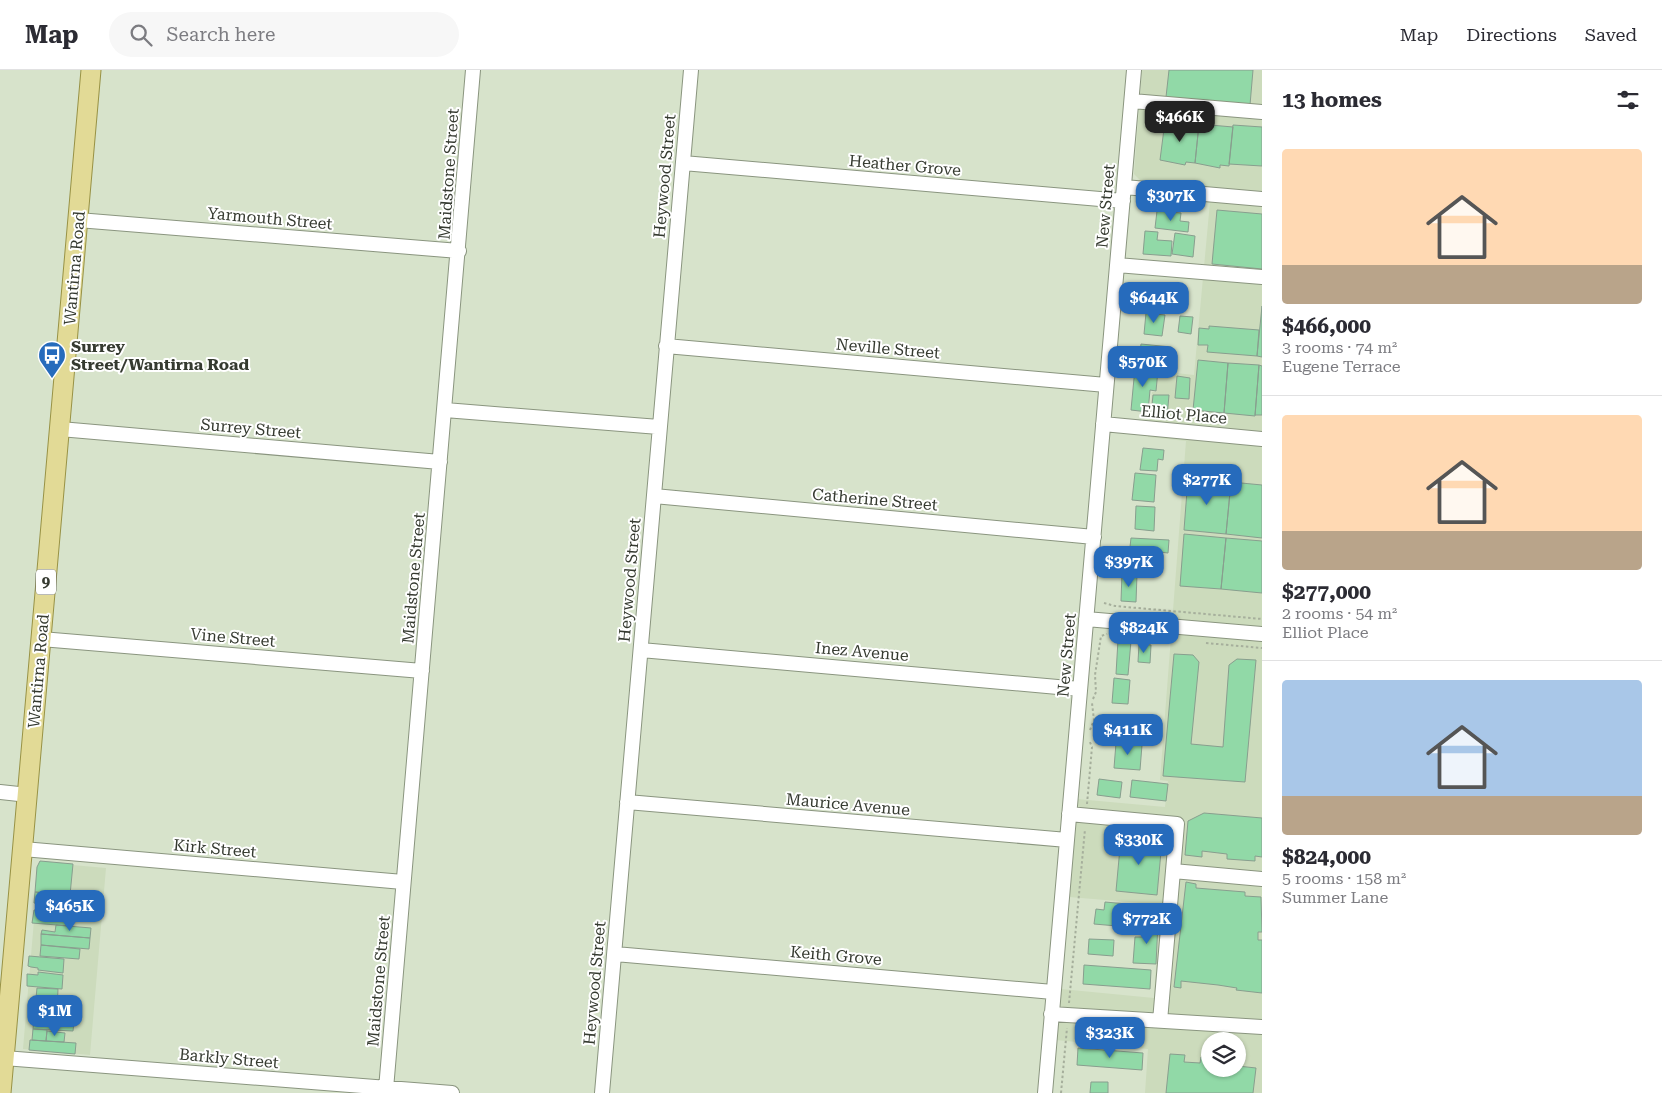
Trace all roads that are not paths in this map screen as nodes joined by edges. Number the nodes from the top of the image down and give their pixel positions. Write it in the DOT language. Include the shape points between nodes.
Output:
graph roads {
  1 [pos="91,70"];
  2 [pos="473,70"];
  3 [pos="691,70"];
  4 [pos="1134,70"];
  5 [pos="1132,102"];
  6 [pos="1262,112"];
  7 [pos="683,163"];
  8 [pos="1124,194"];
  9 [pos="1262,199"];
  10 [pos="78,220"];
  11 [pos="459,251"];
  12 [pos="1117,265"];
  13 [pos="1262,277"];
  14 [pos="666,346"];
  15 [pos="1106,385"];
  16 [pos="445,410"];
  17 [pos="1103,424"];
  18 [pos="659,427"];
  19 [pos="60,429"];
  20 [pos="1262,439"];
  21 [pos="440,462"];
  22 [pos="654,496"];
  23 [pos="1094,537"];
  24 [pos="1086,619"];
  25 [pos="1262,634"];
  26 [pos="41,639"];
  27 [pos="640,650"];
  28 [pos="422,671"];
  29 [pos="1080,689"];
  30 [pos="0,792"];
  31 [pos="28,795"];
  32 [pos="627,802"];
  33 [pos="1069,814"];
  34 [pos="1067,840"];
  35 [pos="23,849"];
  36 [pos="1173,871"];
  37 [pos="1262,879"];
  38 [pos="404,882"];
  39 [pos="615,954"];
  40 [pos="1054,992"];
  41 [pos="1051,1014"];
  42 [pos="1160,1021"];
  43 [pos="1262,1027"];
  44 [pos="3,1054"];
  45 [pos="386,1089"];
  46 [pos="1,1093"];
  47 [pos="452,1093"];
  48 [pos="602,1093"];
  49 [pos="1045,1093"];
  1 -- 10 [label="main road, Wantirna Road / 9"];
  2 -- 11 [label="street, Maidstone Street"];
  3 -- 7 [label="street, Heywood Street"];
  4 -- 5 [label="street, New Street"];
  5 -- 6 [label="street"];
  5 -- 8 [label="street, New Street"];
  7 -- 8 [label="street, Heather Grove"];
  7 -- 14 [label="street, Heywood Street"];
  8 -- 9 [label="street, Heather Grove"];
  8 -- 12 [label="street, New Street"];
  10 -- 11 [label="street, Yarmouth Street"];
  10 -- 19 [label="main road, Wantirna Road / 9"];
  11 -- 16 [label="street, Maidstone Street"];
  12 -- 13 [label="street"];
  12 -- 15 [label="street, New Street"];
  14 -- 15 [label="street, Neville Street"];
  14 -- 18 [label="street, Heywood Street"];
  15 -- 17 [label="street, New Street"];
  16 -- 18 [label="street"];
  16 -- 21 [label="street, Maidstone Street"];
  17 -- 20 [label="street, Elliot Place"];
  17 -- 23 [label="street, New Street"];
  18 -- 22 [label="street, Heywood Street"];
  19 -- 21 [label="street, Surrey Street"];
  19 -- 26 [label="main road, Wantirna Road / 9"];
  21 -- 28 [label="street, Maidstone Street"];
  22 -- 23 [label="street, Catherine Street"];
  22 -- 27 [label="street, Heywood Street"];
  23 -- 24 [label="street, New Street"];
  24 -- 25 [label="street"];
  24 -- 29 [label="street, New Street"];
  26 -- 28 [label="street, Vine Street"];
  26 -- 31 [label="main road, Wantirna Road / 9"];
  27 -- 29 [label="street, Inez Avenue"];
  27 -- 32 [label="street, Heywood Street"];
  28 -- 38 [label="street, Maidstone Street"];
  29 -- 33 [label="street, New Street"];
  30 -- 31 [label="street"];
  31 -- 35 [label="main road, Wantirna Road / 9"];
  32 -- 34 [label="street, Maurice Avenue"];
  32 -- 39 [label="street, Heywood Street"];
  33 -- 34 [label="street, New Street"];
  33 -- 36 [label="street" via="1177,824"];
  34 -- 40 [label="street, New Street"];
  35 -- 38 [label="street, Kirk Street"];
  35 -- 44 [label="main road, Wantirna Road / 9"];
  36 -- 37 [label="street"];
  36 -- 42 [label="street"];
  38 -- 45 [label="street, Maidstone Street"];
  39 -- 40 [label="street, Keith Grove"];
  39 -- 48 [label="street, Heywood Street"];
  40 -- 41 [label="street, New Street"];
  41 -- 42 [label="street"];
  41 -- 49 [label="street, New Street"];
  42 -- 43 [label="street"];
  44 -- 45 [label="street, Barkly Street"];
  44 -- 46 [label="main road, Wantirna Road / 9"];
  45 -- 47 [label="street, Barkly Street"];
}
